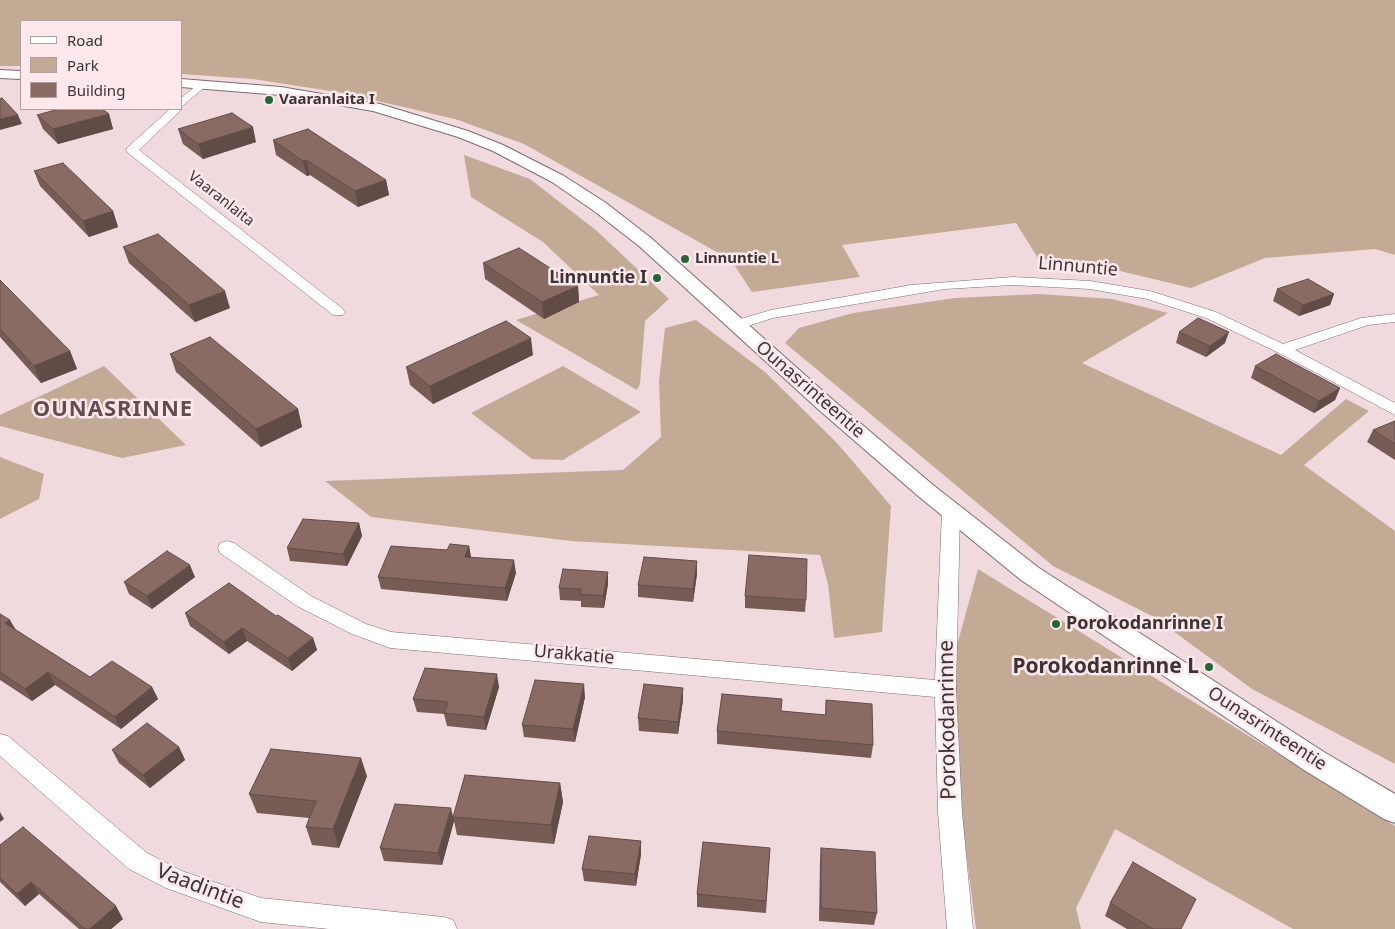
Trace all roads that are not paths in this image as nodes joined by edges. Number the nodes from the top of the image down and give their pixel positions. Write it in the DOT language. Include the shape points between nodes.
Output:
graph roads {
  1 [pos="0,74"];
  2 [pos="20,75"];
  3 [pos="182,83"];
  4 [pos="202,84"];
  5 [pos="182,103"];
  6 [pos="175,110"];
  7 [pos="338,312"];
  8 [pos="1395,318"];
  9 [pos="735,325"];
  10 [pos="1282,349"];
  11 [pos="1395,410"];
  12 [pos="951,512"];
  13 [pos="227,548"];
  14 [pos="945,689"];
  15 [pos="0,743"];
  16 [pos="1395,810"];
  17 [pos="444,929"];
  18 [pos="960,929"];
  1 -- 2 [label="street"];
  3 -- 4 [label="street, Ounasrinteentie"];
  4 -- 5 [label="street"];
  4 -- 9 [label="street, Ounasrinteentie" via="281,91 375,108 498,148 558,179 600,207 645,242"];
  6 -- 7 [label="street, Vaaranlaita" via="132,150"];
  8 -- 10 [label="street" via="1366,321"];
  9 -- 10 [label="street, Linnuntie" via="771,314 911,289 984,282 1060,283 1119,289 1182,304"];
  9 -- 12 [label="street, Ounasrinteentie"];
  10 -- 11 [label="street, Linnuntie"];
  12 -- 14 [label="street, Porokodanrinne"];
  12 -- 16 [label="street, Ounasrinteentie" via="1030,574 1314,761"];
  13 -- 14 [label="street, Urakkatie" via="304,601 359,629 390,640"];
  14 -- 18 [label="street, Porokodanrinne" via="950,812"];
  15 -- 17 [label="street, Vaadintie" via="138,861 175,880 261,910"];
}
